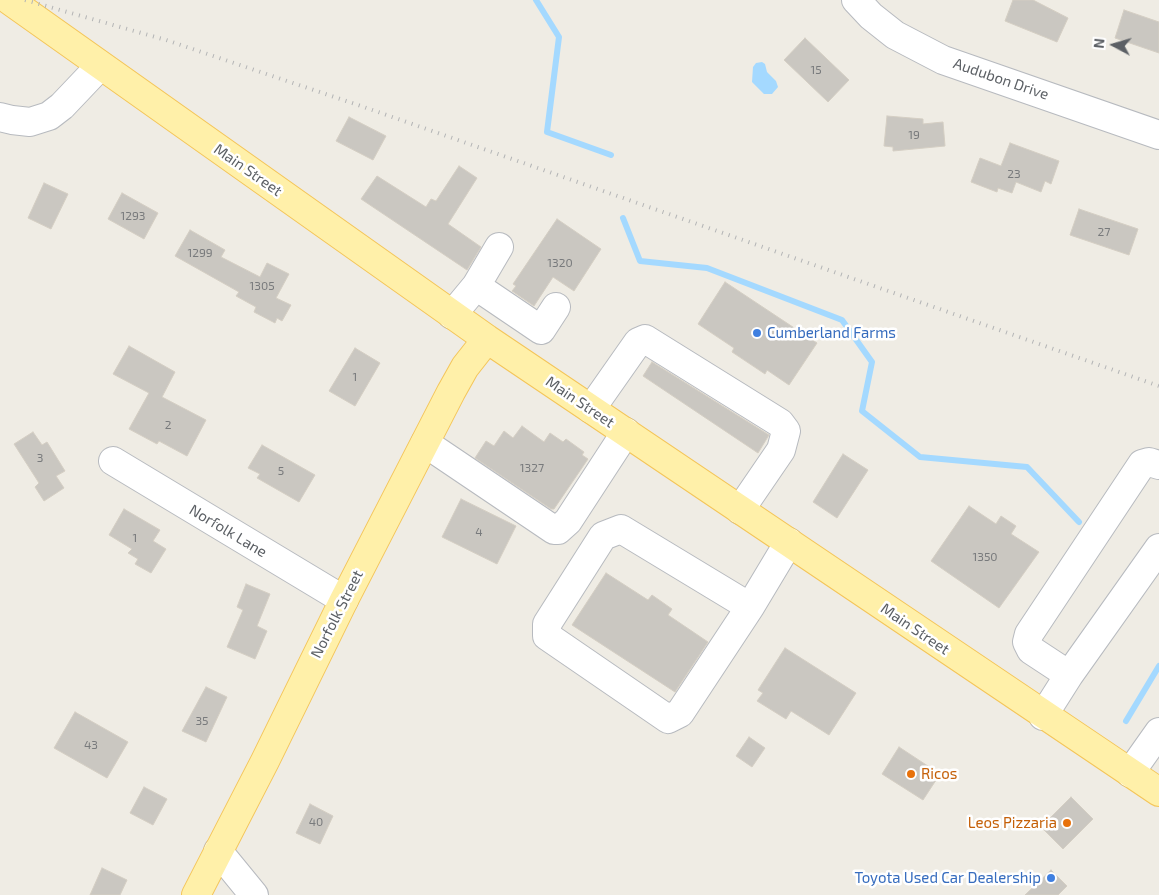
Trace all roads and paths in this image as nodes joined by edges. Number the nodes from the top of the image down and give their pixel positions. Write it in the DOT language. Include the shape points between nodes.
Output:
graph roads {
  1 [pos="9,0"];
  2 [pos="856,0"];
  3 [pos="100,66"];
  4 [pos="0,117"];
  5 [pos="1159,135"];
  6 [pos="500,247"];
  7 [pos="476,286"];
  8 [pos="556,307"];
  9 [pos="452,315"];
  10 [pos="487,339"];
  11 [pos="592,409"];
  12 [pos="626,432"];
  13 [pos="425,443"];
  14 [pos="113,461"];
  15 [pos="1159,465"];
  16 [pos="740,510"];
  17 [pos="789,542"];
  18 [pos="1159,548"];
  19 [pos="344,600"];
  20 [pos="750,607"];
  21 [pos="1069,675"];
  22 [pos="1043,716"];
  23 [pos="1159,732"];
  24 [pos="1130,773"];
  25 [pos="1159,792"];
  26 [pos="218,851"];
  27 [pos="196,895"];
  28 [pos="254,895"];
  1 -- 3 [label="main road, Main Street"];
  2 -- 5 [label="street, Audubon Drive" via="895,35 943,60"];
  3 -- 4 [label="street" via="49,116 30,122"];
  3 -- 9 [label="main road, Main Street"];
  6 -- 7 [label="street"];
  7 -- 8 [label="street" via="541,330"];
  7 -- 9 [label="street"];
  9 -- 10 [label="main road, Main Street"];
  10 -- 11 [label="main road, Main Street"];
  10 -- 13 [label="main road, Norfolk Street" via="465,367"];
  11 -- 12 [label="main road, Main Street"];
  11 -- 16 [label="street" via="638,342 645,339 780,422 786,431 781,450"];
  12 -- 13 [label="street" via="568,521 558,530"];
  12 -- 16 [label="main road, Main Street"];
  13 -- 19 [label="main road, Norfolk Street"];
  14 -- 19 [label="street, Norfolk Lane"];
  15 -- 21 [label="street" via="1142,464 1029,634 1027,642 1031,650"];
  16 -- 17 [label="main road, Main Street"];
  17 -- 20 [label="street"];
  17 -- 22 [label="main road, Main Street"];
  18 -- 21 [label="street"];
  19 -- 26 [label="main road, Norfolk Street"];
  20 -- 20 [label="street" via="621,529 603,536 547,624 548,636 668,719 680,713"];
  21 -- 22 [label="street"];
  22 -- 24 [label="main road, Main Street"];
  23 -- 24 [label="street"];
  24 -- 25 [label="main road, Main Street"];
  26 -- 27 [label="main road, Norfolk Street"];
  26 -- 28 [label="street"];
}
